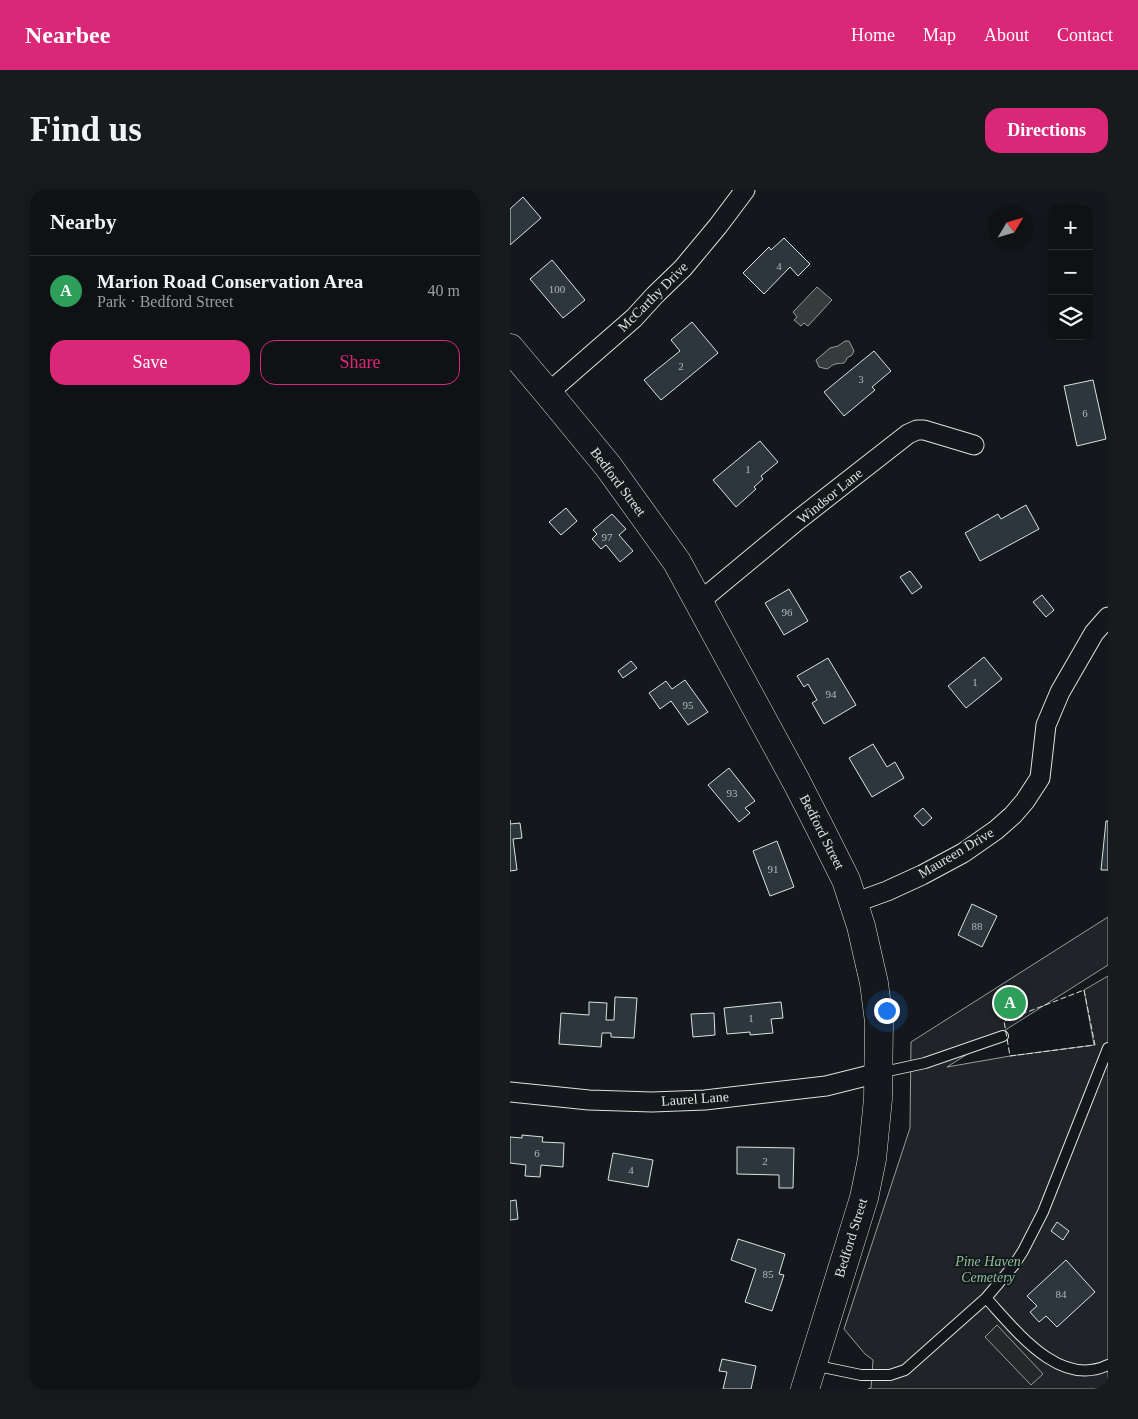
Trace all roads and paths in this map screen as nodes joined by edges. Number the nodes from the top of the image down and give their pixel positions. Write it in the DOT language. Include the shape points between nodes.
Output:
graph roads {
  1 [pos="745,190"];
  2 [pos="510,348"];
  3 [pos="548,393"];
  4 [pos="974,445"];
  5 [pos="699,602"];
  6 [pos="1108,617"];
  7 [pos="854,903"];
  8 [pos="1003,1036"];
  9 [pos="1108,1048"];
  10 [pos="878,1073"];
  11 [pos="510,1092"];
  12 [pos="986,1298"];
  13 [pos="1108,1366"];
  14 [pos="809,1377"];
  1 -- 3 [label="street, McCarthy Drive" via="683,268 634,318"];
  2 -- 3 [label="main road, Bedford Street"];
  3 -- 5 [label="main road, Bedford Street" via="624,488 677,562"];
  4 -- 5 [label="street, Windsor Lane" via="924,430 911,432"];
  5 -- 7 [label="main road, Bedford Street" via="800,788 846,880"];
  6 -- 7 [label="street, Maureen Drive" via="1094,633 1060,692 1046,725 1040,778 1013,815 963,853 905,883"];
  7 -- 10 [label="main road, Bedford Street" via="876,992"];
  8 -- 10 [label="lane" via="925,1063"];
  9 -- 12 [label="lane" via="1043,1212 1014,1265"];
  10 -- 11 [label="street, Laurel Lane" via="826,1086 705,1100 589,1100"];
  10 -- 14 [label="main road, Bedford Street" via="872,1159 864,1198"];
  12 -- 13 [label="lane" via="1049,1362 1084,1373"];
  12 -- 14 [label="lane" via="905,1370 890,1375"];
}
